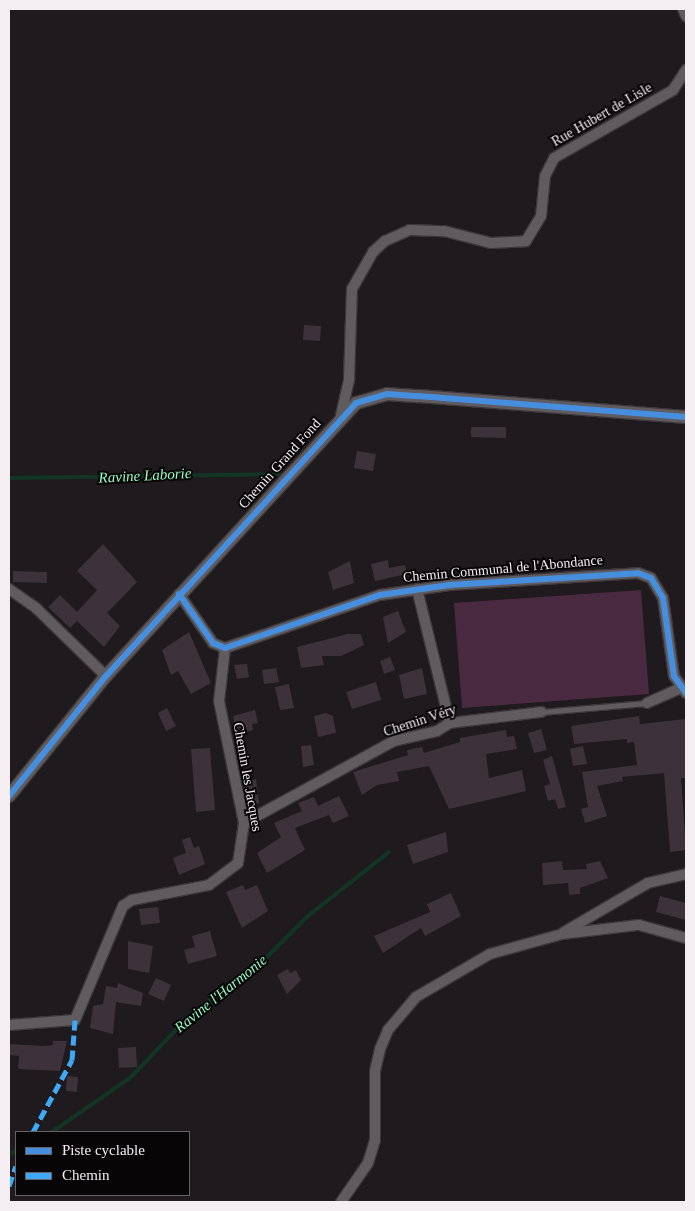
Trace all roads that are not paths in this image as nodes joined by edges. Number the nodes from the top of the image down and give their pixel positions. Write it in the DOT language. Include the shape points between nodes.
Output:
graph roads {
  1 [pos="683,9"];
  2 [pos="686,16"];
  3 [pos="686,74"];
  4 [pos="341,414"];
  5 [pos="686,417"];
  6 [pos="9,589"];
  7 [pos="417,589"];
  8 [pos="179,594"];
  9 [pos="225,648"];
  10 [pos="106,676"];
  11 [pos="683,690"];
  12 [pos="647,703"];
  13 [pos="541,712"];
  14 [pos="450,723"];
  15 [pos="9,794"];
  16 [pos="244,823"];
  17 [pos="686,874"];
  18 [pos="562,934"];
  19 [pos="686,938"];
  20 [pos="9,1026"];
  21 [pos="341,1202"];
  1 -- 2 [label="street"];
  3 -- 4 [label="street, Rue Hubert de Lisle" via="673,90 554,158 545,176 541,216 526,241 491,244 419,229 397,234 373,252 352,289 349,379"];
  4 -- 5 [label="street, Chemin Grand Fond" via="356,403 387,394"];
  4 -- 8 [label="street, Chemin Grand Fond"];
  6 -- 10 [label="street" via="36,608"];
  7 -- 9 [label="street, Chemin Communal de l'Abondance" via="380,595"];
  7 -- 11 [label="street, Chemin Communal de l'Abondance" via="638,573 651,578 663,598 674,676"];
  7 -- 14 [label="street"];
  8 -- 9 [label="street" via="213,643"];
  8 -- 10 [label="street, Chemin Grand Fond"];
  9 -- 16 [label="street, Chemin les Jacques" via="219,701"];
  10 -- 15 [label="street, Chemin Grand Fond"];
  11 -- 12 [label="street, Chemin Véry"];
  12 -- 13 [label="lane, Chemin Véry"];
  13 -- 14 [label="street, Chemin Véry"];
  14 -- 16 [label="street, Chemin Véry" via="437,731 394,741"];
  16 -- 20 [label="street, Chemin les Jacques" via="238,863 221,880 132,900 123,906 76,1020"];
  17 -- 18 [label="street" via="648,883"];
  18 -- 19 [label="street" via="639,925"];
  18 -- 21 [label="street" via="490,954 416,997 388,1030 375,1071 375,1140 368,1163"];
}
